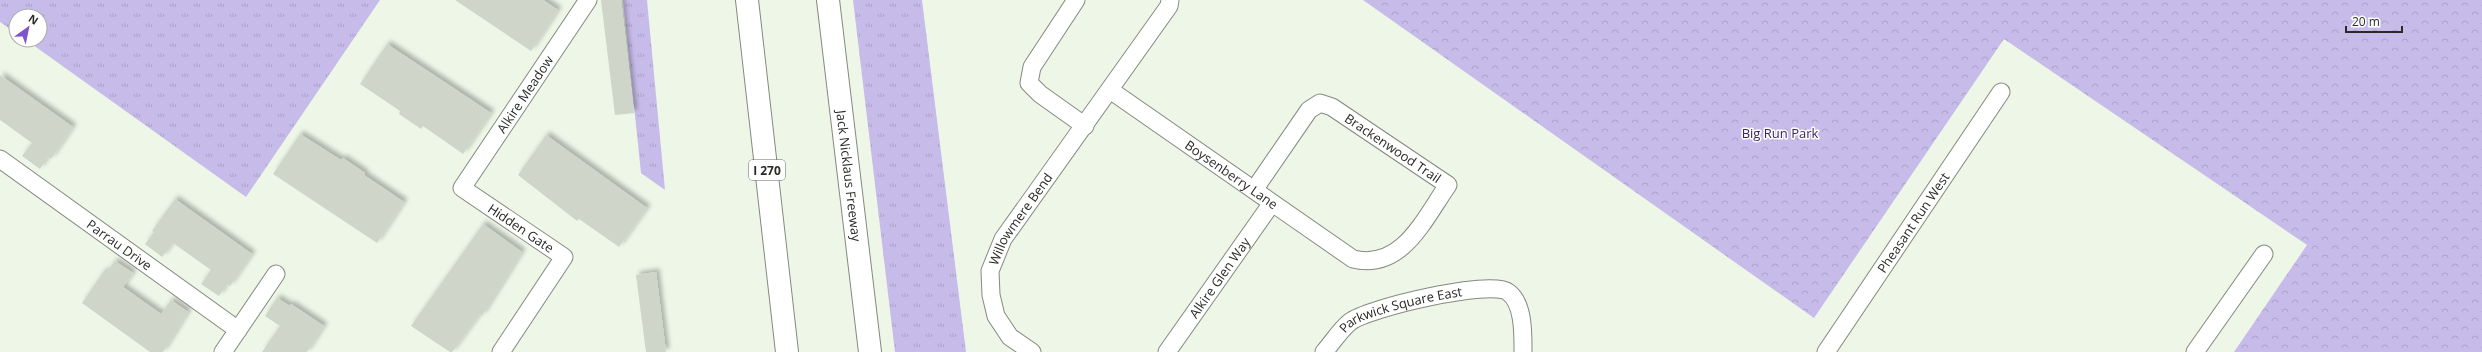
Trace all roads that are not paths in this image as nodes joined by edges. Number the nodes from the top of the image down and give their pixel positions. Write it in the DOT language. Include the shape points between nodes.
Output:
graph roads {
  1 [pos="588,0"];
  2 [pos="747,0"];
  3 [pos="828,0"];
  4 [pos="1076,0"];
  5 [pos="1170,0"];
  6 [pos="1110,90"];
  7 [pos="2001,92"];
  8 [pos="1085,126"];
  9 [pos="0,159"];
  10 [pos="462,188"];
  11 [pos="1254,190"];
  12 [pos="1272,203"];
  13 [pos="2264,254"];
  14 [pos="1353,259"];
  15 [pos="276,274"];
  16 [pos="238,330"];
  17 [pos="223,352"];
  18 [pos="501,352"];
  19 [pos="788,352"];
  20 [pos="870,352"];
  21 [pos="1032,352"];
  22 [pos="1167,352"];
  23 [pos="1324,352"];
  24 [pos="1523,352"];
  25 [pos="1826,352"];
  26 [pos="2195,352"];
  1 -- 10 [label="street, Alkire Meadow"];
  2 -- 19 [label="highway, I 270"];
  3 -- 20 [label="highway, Jack Nicklaus Freeway"];
  4 -- 8 [label="street" via="1032,66 1029,83 1040,94"];
  5 -- 6 [label="street, Willowmere Bend" via="1169,6"];
  6 -- 8 [label="street, Willowmere Bend"];
  6 -- 11 [label="street, Boysenberry Lane"];
  7 -- 25 [label="street, Pheasant Run West"];
  8 -- 21 [label="street, Willowmere Bend" via="1003,239 990,271 991,295 996,316 1010,337"];
  9 -- 16 [label="street, Parrau Drive"];
  10 -- 18 [label="street, Hidden Gate" via="564,257"];
  11 -- 12 [label="street, Boysenberry Lane"];
  11 -- 14 [label="street, Brackenwood Trail" via="1309,110 1320,103 1332,107 1448,185 1404,247 1388,257 1367,262"];
  12 -- 14 [label="street, Boysenberry Lane"];
  12 -- 22 [label="street, Alkire Glen Way"];
  13 -- 26 [label="street"];
  15 -- 16 [label="street"];
  16 -- 17 [label="street"];
  23 -- 24 [label="street, Parkwick Square East" via="1350,321 1398,302 1490,288 1508,291 1514,297 1518,305"];
}
